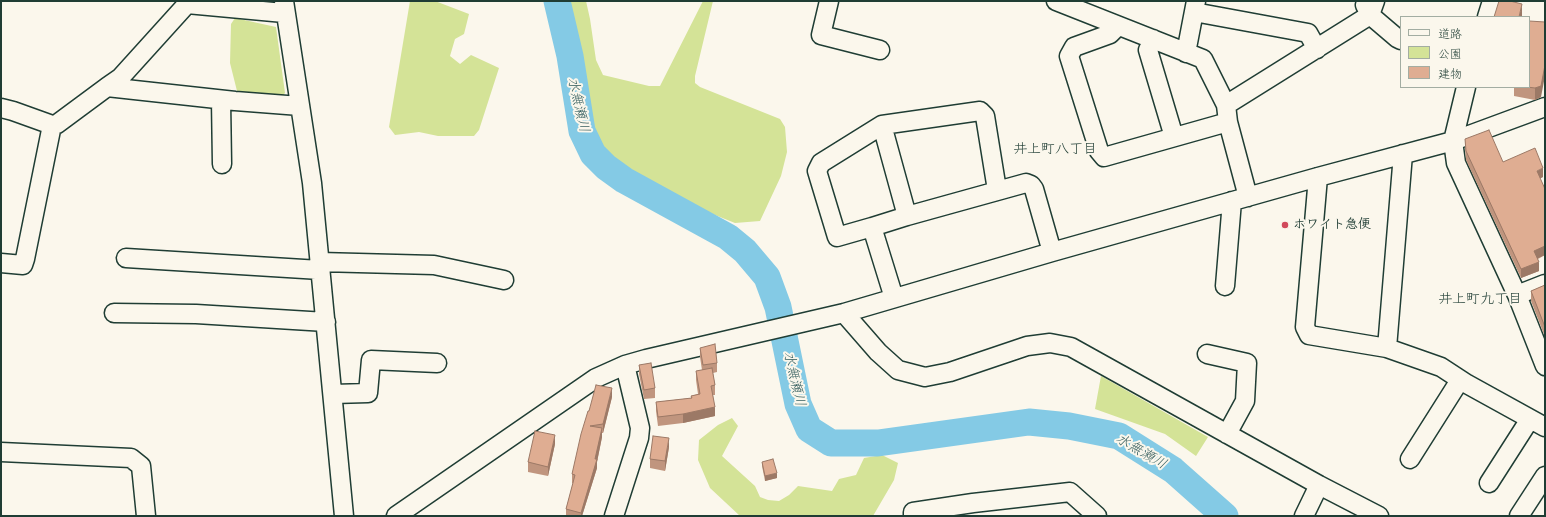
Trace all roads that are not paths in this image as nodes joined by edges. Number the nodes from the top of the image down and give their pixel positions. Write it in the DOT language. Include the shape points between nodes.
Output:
graph roads {
  1 [pos="829,1"];
  2 [pos="1492,1"];
  3 [pos="1060,2"];
  4 [pos="1195,6"];
  5 [pos="1369,6"];
  6 [pos="284,7"];
  7 [pos="1487,16"];
  8 [pos="1118,26"];
  9 [pos="1153,39"];
  10 [pos="1400,39"];
  11 [pos="1317,49"];
  12 [pos="880,50"];
  13 [pos="1186,52"];
  14 [pos="107,87"];
  15 [pos="1466,88"];
  16 [pos="220,100"];
  17 [pos="1226,105"];
  18 [pos="300,106"];
  19 [pos="1545,107"];
  20 [pos="1,108"];
  21 [pos="1228,122"];
  22 [pos="52,125"];
  23 [pos="882,125"];
  24 [pos="1174,137"];
  25 [pos="1453,141"];
  26 [pos="1403,154"];
  27 [pos="222,164"];
  28 [pos="1318,177"];
  29 [pos="997,190"];
  30 [pos="1240,199"];
  31 [pos="907,216"];
  32 [pos="872,227"];
  33 [pos="1052,252"];
  34 [pos="126,258"];
  35 [pos="1,263"];
  36 [pos="320,266"];
  37 [pos="504,280"];
  38 [pos="1545,284"];
  39 [pos="1225,286"];
  40 [pos="1518,295"];
  41 [pos="894,298"];
  42 [pos="114,313"];
  43 [pos="844,313"];
  44 [pos="326,322"];
  45 [pos="1387,348"];
  46 [pos="1207,354"];
  47 [pos="437,362"];
  48 [pos="625,365"];
  49 [pos="1545,366"];
  50 [pos="1460,380"];
  51 [pos="333,394"];
  52 [pos="1537,423"];
  53 [pos="1227,434"];
  54 [pos="1,452"];
  55 [pos="1410,459"];
  56 [pos="1545,476"];
  57 [pos="1489,483"];
  58 [pos="1319,485"];
  59 [pos="973,503"];
  60 [pos="146,516"];
  61 [pos="344,516"];
  62 [pos="396,516"];
  63 [pos="614,516"];
  64 [pos="913,516"];
  65 [pos="987,516"];
  66 [pos="1098,516"];
  67 [pos="1304,516"];
  68 [pos="1379,516"];
  69 [pos="1518,516"];
  1 -- 12 [label="street" via="821,35"];
  2 -- 7 [label="street"];
  3 -- 8 [label="street"];
  4 -- 11 [label="street" via="1308,33"];
  4 -- 13 [label="street"];
  5 -- 10 [label="street"];
  5 -- 11 [label="street"];
  6 -- 14 [label="street" via="187,4 120,78"];
  6 -- 18 [label="street"];
  8 -- 9 [label="street"];
  8 -- 24 [label="street" via="1110,34 1074,47 1069,56 1099,151 1104,157"];
  9 -- 13 [label="street"];
  9 -- 24 [label="street" via="1148,50"];
  11 -- 17 [label="street"];
  13 -- 17 [label="street" via="1203,59"];
  14 -- 16 [label="street"];
  14 -- 22 [label="street" via="57,124"];
  15 -- 25 [label="street"];
  16 -- 18 [label="street"];
  16 -- 27 [label="street"];
  17 -- 21 [label="street"];
  18 -- 36 [label="street" via="312,183"];
  19 -- 25 [label="street"];
  20 -- 22 [label="street"];
  21 -- 24 [label="street"];
  21 -- 30 [label="street"];
  22 -- 35 [label="street" via="23,265"];
  23 -- 29 [label="street" via="980,112 985,116"];
  23 -- 31 [label="street"];
  23 -- 32 [label="street" via="822,163 817,171 837,237"];
  25 -- 26 [label="street"];
  25 -- 40 [label="street" via="1456,163"];
  26 -- 28 [label="street"];
  26 -- 45 [label="street"];
  28 -- 30 [label="street"];
  28 -- 45 [label="street" via="1305,327 1309,335"];
  29 -- 31 [label="street"];
  29 -- 33 [label="street" via="1026,183 1031,185"];
  30 -- 33 [label="street"];
  30 -- 39 [label="street"];
  31 -- 32 [label="street"];
  32 -- 41 [label="street"];
  33 -- 41 [label="street"];
  34 -- 36 [label="street"];
  36 -- 37 [label="street" via="434,265"];
  36 -- 44 [label="street"];
  38 -- 40 [label="street"];
  40 -- 49 [label="street"];
  41 -- 43 [label="street"];
  42 -- 44 [label="street" via="196,314"];
  43 -- 48 [label="street"];
  43 -- 53 [label="street" via="878,352 898,370 925,377 950,372 1027,346 1050,343 1071,347"];
  44 -- 51 [label="street"];
  45 -- 50 [label="street" via="1441,367"];
  46 -- 53 [label="street" via="1247,362 1245,401"];
  47 -- 51 [label="street" via="372,360 368,393"];
  48 -- 62 [label="street" via="596,378"];
  48 -- 63 [label="street" via="640,428"];
  50 -- 52 [label="street"];
  50 -- 55 [label="street"];
  51 -- 61 [label="street"];
  52 -- 57 [label="street"];
  53 -- 58 [label="street"];
  54 -- 60 [label="street" via="131,458 141,466"];
  56 -- 69 [label="street"];
  58 -- 67 [label="street"];
  58 -- 68 [label="street"];
  59 -- 64 [label="street" via="913,512"];
  59 -- 65 [label="street"];
  59 -- 66 [label="street" via="1070,492"];
}
